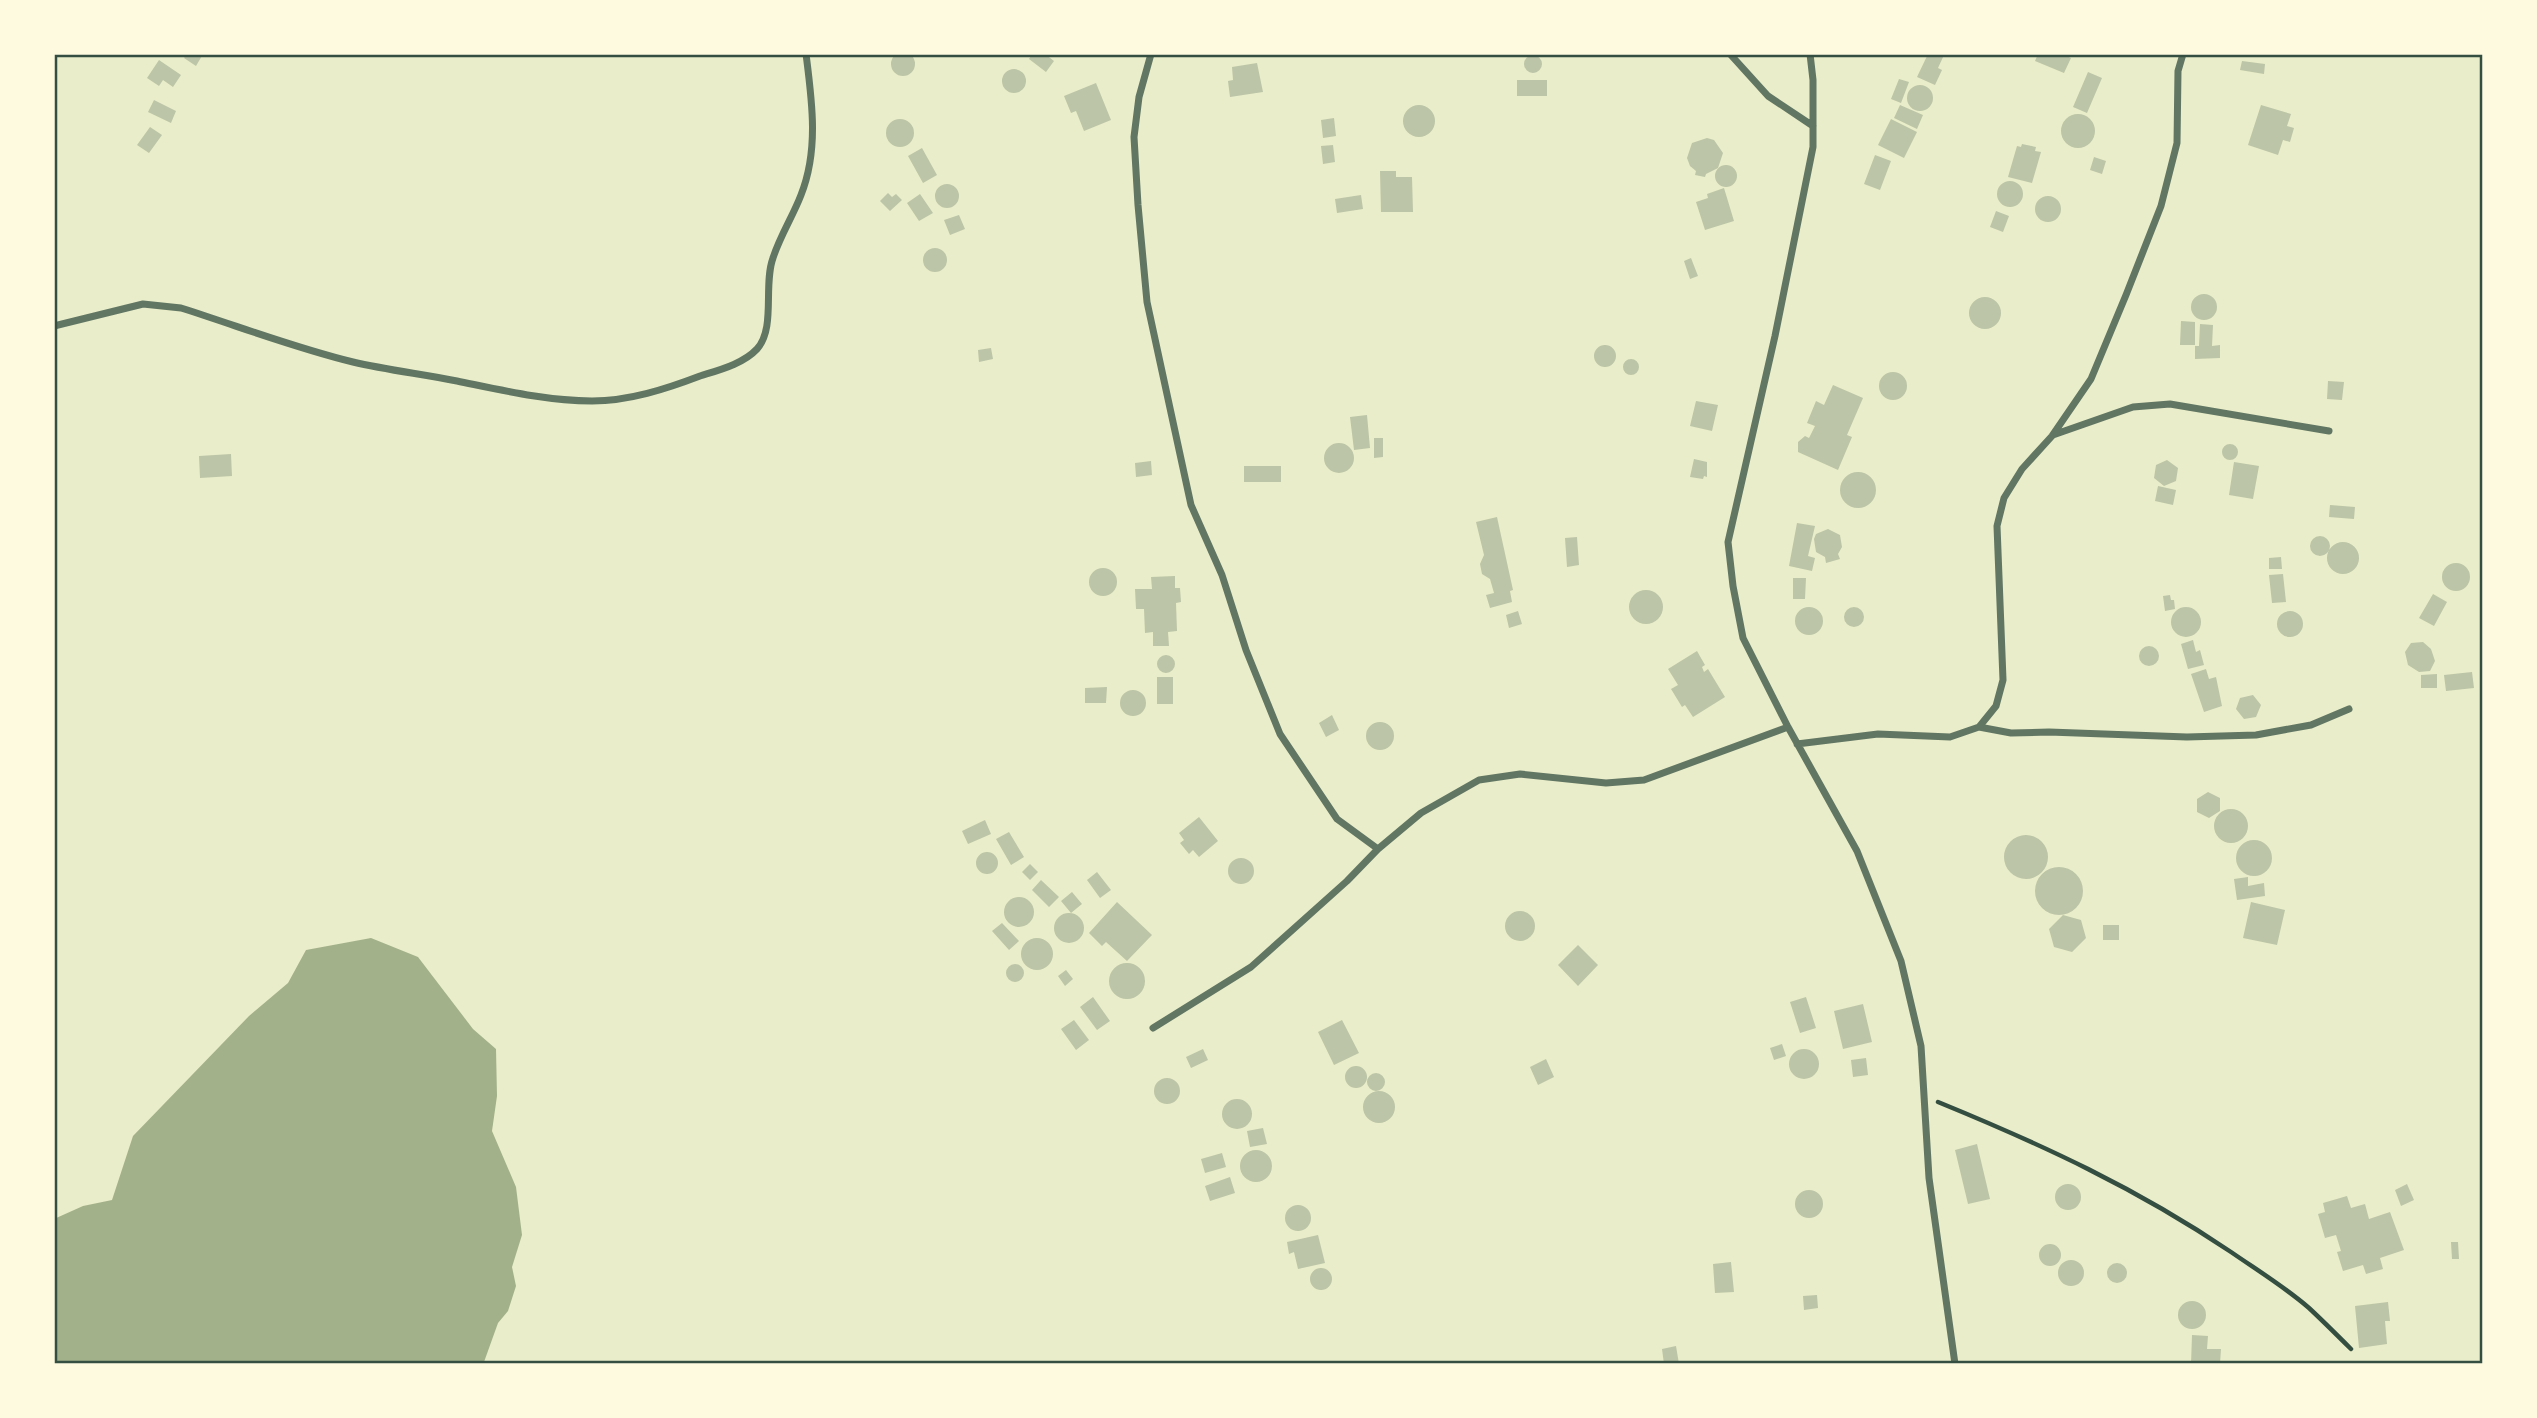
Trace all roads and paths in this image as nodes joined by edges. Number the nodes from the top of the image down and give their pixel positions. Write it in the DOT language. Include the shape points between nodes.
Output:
graph roads {
  1 [pos="806,54"];
  2 [pos="1151,54"];
  3 [pos="1730,54"];
  4 [pos="1810,54"];
  5 [pos="2183,54"];
  6 [pos="1813,126"];
  7 [pos="54,326"];
  8 [pos="2329,431"];
  9 [pos="2052,436"];
  10 [pos="2349,709"];
  11 [pos="1788,727"];
  12 [pos="1979,727"];
  13 [pos="1797,744"];
  14 [pos="1378,849"];
  15 [pos="1153,1028"];
  16 [pos="1924,1097"];
  17 [pos="2351,1349"];
  18 [pos="1955,1364"];
  1 -- 7 [label="street" via="813,145 810,167 768,274 765,339 737,363 675,386 593,401 512,392 352,362 162,304 143,303"];
  2 -- 14 [label="street" via="1134,137 1138,205 1147,302 1191,505 1222,575 1280,734 1337,819"];
  3 -- 6 [label="street" via="1768,96"];
  4 -- 6 [label="street"];
  5 -- 9 [label="street" via="2178,71 2177,143 2161,206 2091,379"];
  6 -- 11 [label="street" via="1804,199 1728,542 1743,638"];
  8 -- 9 [label="street" via="2171,404 2133,407"];
  9 -- 12 [label="street" via="2022,469 2004,498 1997,526 2003,680 1996,706"];
  10 -- 12 [label="street" via="2311,724 2256,735 2011,733"];
  11 -- 13 [label="street"];
  11 -- 14 [label="street" via="1644,780 1606,783 1520,774 1479,780 1421,813"];
  12 -- 13 [label="street" via="1950,737 1878,734"];
  13 -- 16 [label="street" via="1857,851 1901,961 1921,1046"];
  14 -- 15 [label="street" via="1251,967"];
  16 -- 17 [label="path" via="2031,1139 2127,1187 2276,1282"];
  16 -- 18 [label="street" via="1929,1178"];
}
